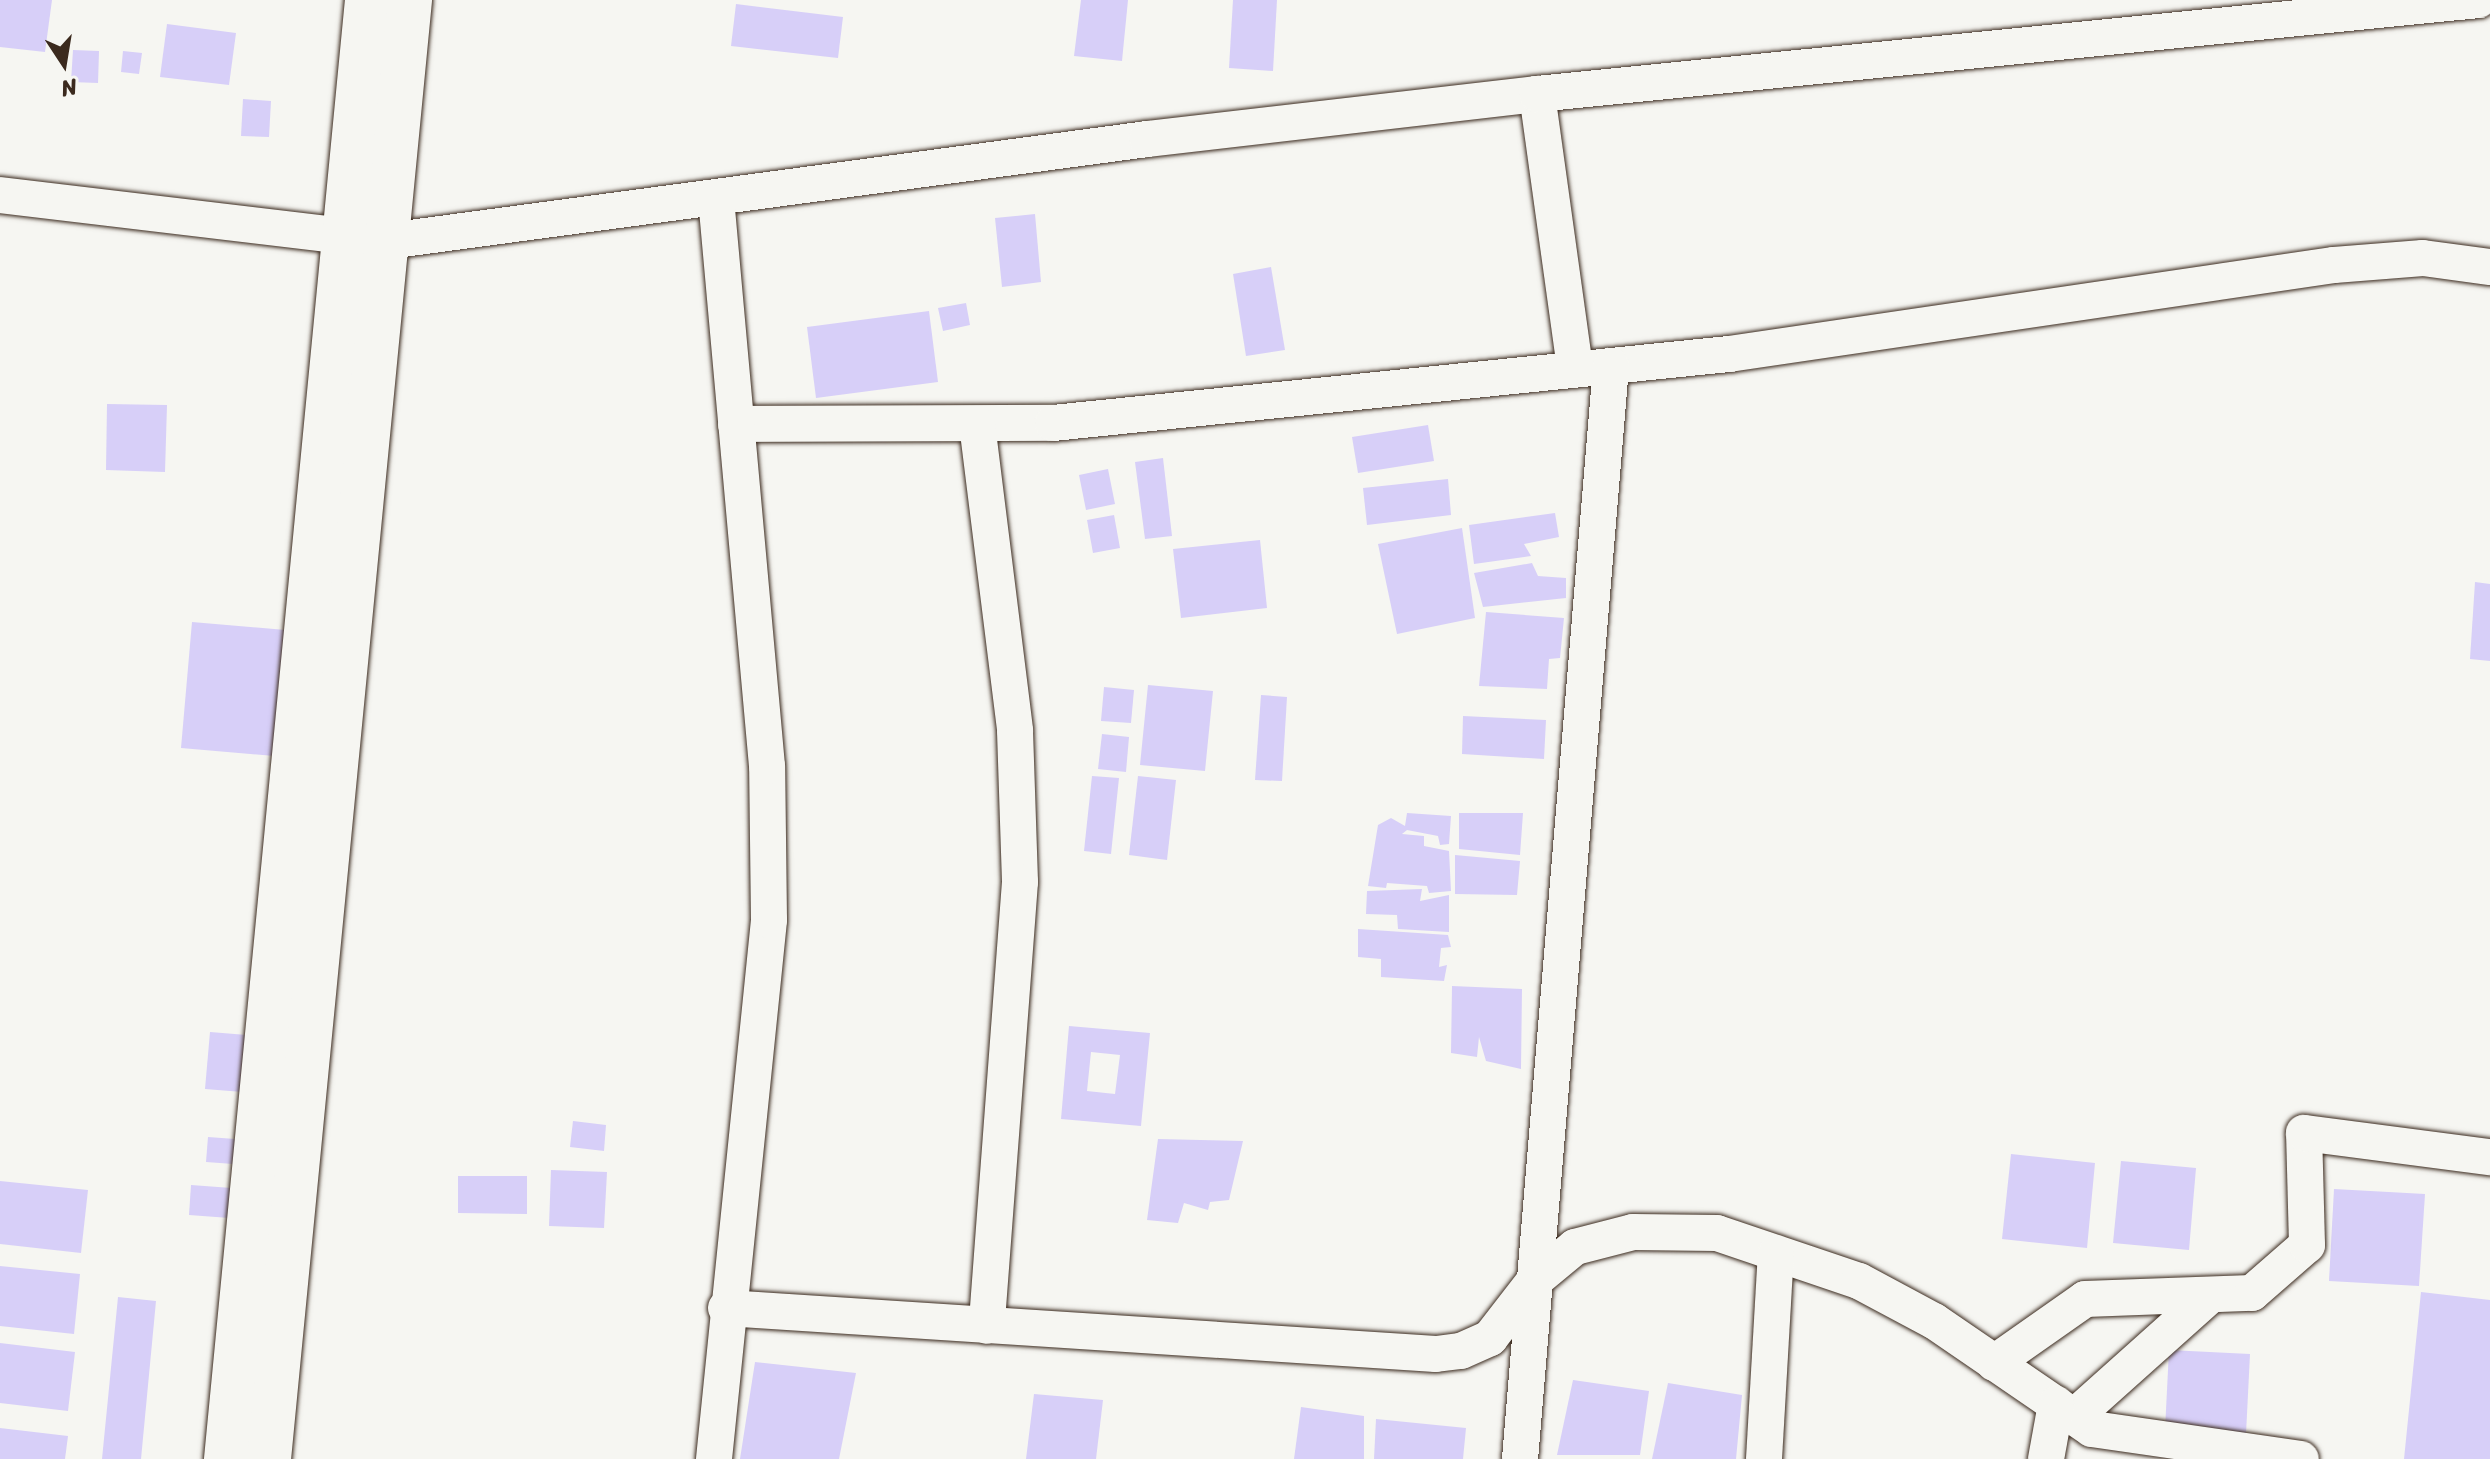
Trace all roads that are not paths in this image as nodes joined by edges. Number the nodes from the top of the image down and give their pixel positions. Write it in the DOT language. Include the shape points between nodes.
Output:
graph roads {
  1 [pos="367,0"];
  2 [pos="410,0"];
  3 [pos="2478,0"];
  4 [pos="1537,94"];
  5 [pos="0,195"];
  6 [pos="716,198"];
  7 [pos="342,236"];
  8 [pos="388,241"];
  9 [pos="2490,267"];
  10 [pos="1611,366"];
  11 [pos="1575,369"];
  12 [pos="736,424"];
  13 [pos="977,424"];
  14 [pos="2490,1157"];
  15 [pos="252,1163"];
  16 [pos="294,1172"];
  17 [pos="1776,1253"];
  18 [pos="1535,1280"];
  19 [pos="2208,1297"];
  20 [pos="726,1308"];
  21 [pos="987,1326"];
  22 [pos="1994,1363"];
  23 [pos="2065,1411"];
  24 [pos="2135,1438"];
  25 [pos="226,1459"];
  26 [pos="269,1459"];
  27 [pos="714,1459"];
  28 [pos="1520,1459"];
  29 [pos="1764,1459"];
  30 [pos="2046,1459"];
  31 [pos="2166,1459"];
  32 [pos="2301,1459"];
  1 -- 7 [label="street"];
  2 -- 8 [label="street"];
  3 -- 4 [label="street"];
  4 -- 6 [label="street"];
  4 -- 11 [label="street"];
  5 -- 7 [label="street"];
  6 -- 8 [label="street"];
  6 -- 12 [label="street"];
  7 -- 8 [label="street"];
  7 -- 15 [label="street"];
  8 -- 16 [label="street"];
  9 -- 10 [label="street" via="2423,258 2334,265 1834,340"];
  10 -- 11 [label="street"];
  10 -- 18 [label="street"];
  11 -- 13 [label="street" via="1053,423"];
  12 -- 13 [label="street"];
  12 -- 20 [label="street" via="767,766 769,920"];
  13 -- 21 [label="street" via="1015,731 1020,882"];
  14 -- 19 [label="street" via="2304,1133 2307,1245 2252,1293"];
  15 -- 16 [label="street"];
  15 -- 25 [label="street"];
  16 -- 26 [label="street"];
  17 -- 18 [label="street" via="1717,1233 1633,1232 1575,1247"];
  17 -- 22 [label="street" via="1859,1281 1934,1321"];
  17 -- 29 [label="street"];
  18 -- 21 [label="street" via="1490,1338 1461,1351 1436,1354"];
  18 -- 28 [label="street"];
  19 -- 22 [label="street" via="2085,1299"];
  19 -- 23 [label="street"];
  20 -- 21 [label="street"];
  20 -- 27 [label="street"];
  22 -- 23 [label="street"];
  23 -- 24 [label="street" via="2092,1429"];
  23 -- 30 [label="street"];
  24 -- 31 [label="street"];
  24 -- 32 [label="street"];
}
